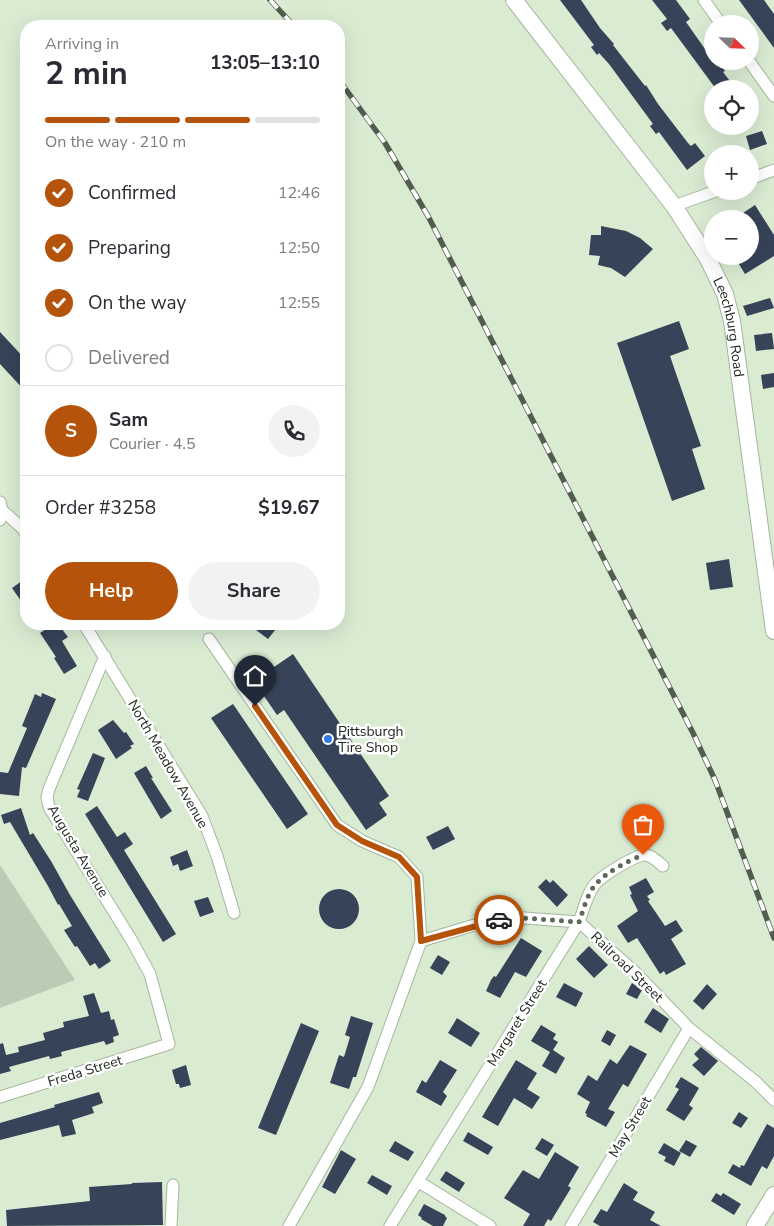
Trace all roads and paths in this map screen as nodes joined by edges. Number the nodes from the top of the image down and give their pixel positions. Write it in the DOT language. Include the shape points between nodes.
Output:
graph roads {
  1 [pos="514,0"];
  2 [pos="704,0"];
  3 [pos="715,15"];
  4 [pos="755,70"];
  5 [pos="774,96"];
  6 [pos="774,170"];
  7 [pos="759,176"];
  8 [pos="704,195"];
  9 [pos="674,206"];
  10 [pos="0,511"];
  11 [pos="20,529"];
  12 [pos="88,630"];
  13 [pos="774,631"];
  14 [pos="209,640"];
  15 [pos="105,656"];
  16 [pos="663,866"];
  17 [pos="234,913"];
  18 [pos="579,922"];
  19 [pos="421,941"];
  20 [pos="689,1028"];
  21 [pos="169,1044"];
  22 [pos="0,1097"];
  23 [pos="774,1100"];
  24 [pos="419,1182"];
  25 [pos="173,1185"];
  26 [pos="774,1195"];
  27 [pos="171,1226"];
  28 [pos="289,1226"];
  29 [pos="390,1226"];
  30 [pos="490,1226"];
  31 [pos="571,1226"];
  32 [pos="755,1226"];
  1 -- 9 [label="street, Leechburg Road"];
  2 -- 3 [label="street"];
  4 -- 5 [label="street"];
  6 -- 7 [label="street"];
  8 -- 9 [label="street"];
  9 -- 13 [label="street, Leechburg Road" via="708,259 725,294 732,321"];
  10 -- 11 [label="street"];
  12 -- 15 [label="street, North Meadow Avenue"];
  14 -- 19 [label="street" via="337,825 362,841 399,857 417,877"];
  15 -- 17 [label="street, North Meadow Avenue" via="202,816"];
  15 -- 21 [label="street, Augusta Avenue" via="47,797 49,807 150,974"];
  16 -- 18 [label="street, Margaret Street" via="643,855 613,871 597,882"];
  18 -- 19 [label="street, Railroad Street" via="510,917"];
  18 -- 20 [label="street, Railroad Street" via="635,972"];
  18 -- 24 [label="street, Margaret Street"];
  19 -- 28 [label="street" via="368,1087"];
  20 -- 23 [label="street, Railroad Street"];
  20 -- 31 [label="street, May Street"];
  21 -- 22 [label="street, Freda Street"];
  24 -- 29 [label="street, Margaret Street"];
  24 -- 30 [label="street"];
  25 -- 27 [label="street"];
  26 -- 32 [label="street"];
}
